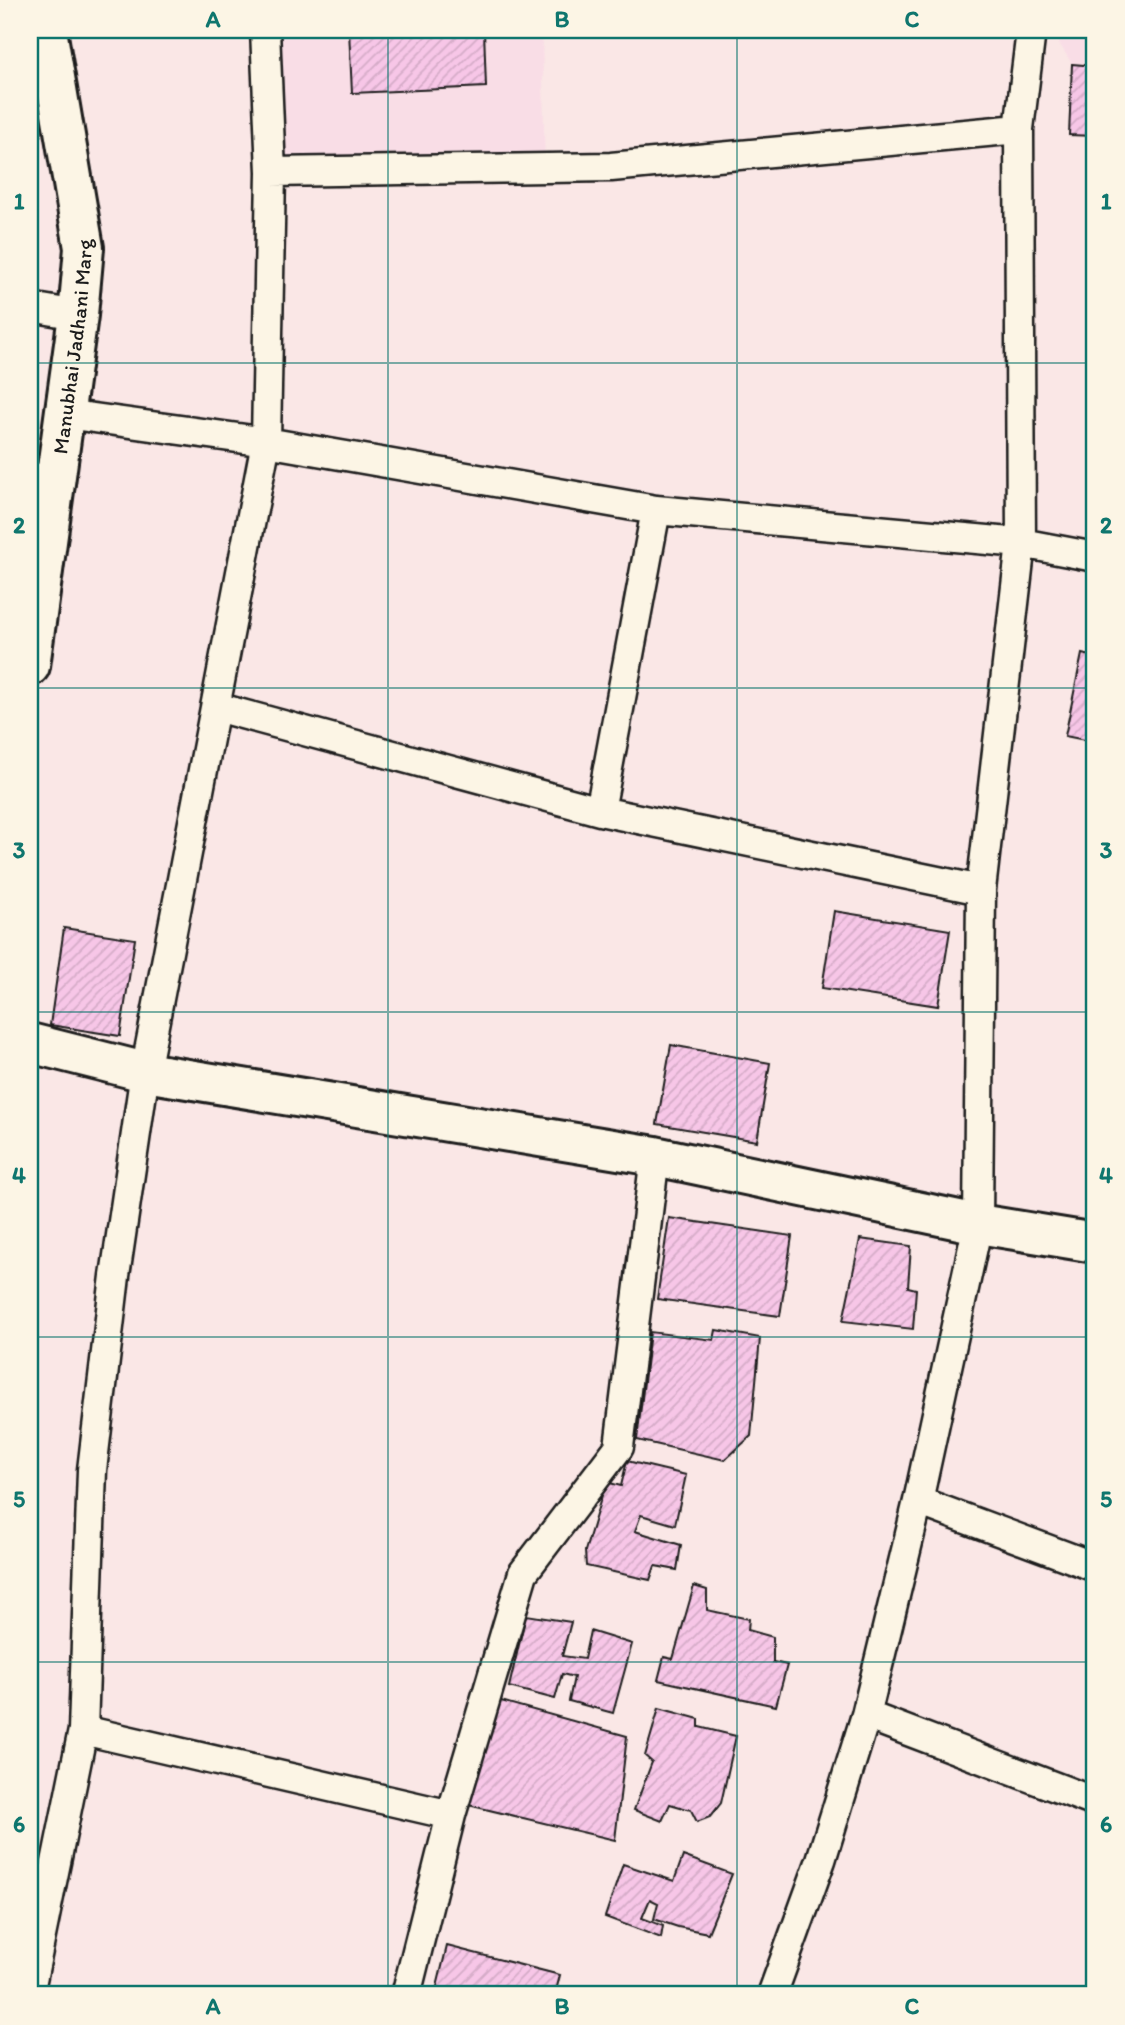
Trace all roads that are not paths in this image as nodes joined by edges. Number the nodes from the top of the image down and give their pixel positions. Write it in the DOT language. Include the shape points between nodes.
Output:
graph roads {
  1 [pos="47,30"];
  2 [pos="265,30"];
  3 [pos="1031,32"];
  4 [pos="1019,129"];
  5 [pos="271,172"];
  6 [pos="30,307"];
  7 [pos="78,314"];
  8 [pos="65,414"];
  9 [pos="266,442"];
  10 [pos="43,479"];
  11 [pos="656,510"];
  12 [pos="1021,543"];
  13 [pos="1095,557"];
  14 [pos="30,666"];
  15 [pos="216,706"];
  16 [pos="600,811"];
  17 [pos="981,890"];
  18 [pos="30,1043"];
  19 [pos="145,1072"];
  20 [pos="655,1156"];
  21 [pos="978,1224"];
  22 [pos="1095,1243"];
  23 [pos="918,1501"];
  24 [pos="1095,1567"];
  25 [pos="866,1715"];
  26 [pos="83,1730"];
  27 [pos="1095,1801"];
  28 [pos="451,1815"];
  29 [pos="30,1990"];
  30 [pos="406,1995"];
  31 [pos="772,1995"];
  1 -- 7 [label="street, Manubhai Jadhani Marg" via="84,248"];
  2 -- 5 [label="street"];
  3 -- 4 [label="street"];
  4 -- 5 [label="street" via="611,167"];
  4 -- 12 [label="street"];
  5 -- 9 [label="street"];
  6 -- 7 [label="street"];
  7 -- 8 [label="street, Manubhai Jadhani Marg"];
  8 -- 9 [label="street"];
  8 -- 10 [label="street, Manubhai Jadhani Marg"];
  9 -- 11 [label="street"];
  9 -- 15 [label="street"];
  10 -- 14 [label="street, Manubhai Jadhani Marg"];
  11 -- 12 [label="street"];
  11 -- 16 [label="street"];
  12 -- 13 [label="street"];
  12 -- 17 [label="street"];
  15 -- 16 [label="street"];
  15 -- 19 [label="street"];
  16 -- 17 [label="street"];
  17 -- 21 [label="street"];
  18 -- 19 [label="street"];
  19 -- 20 [label="street"];
  19 -- 26 [label="street" via="92,1470"];
  20 -- 21 [label="street"];
  20 -- 28 [label="street" via="619,1447 523,1573"];
  21 -- 22 [label="street"];
  21 -- 23 [label="street"];
  23 -- 24 [label="street"];
  23 -- 25 [label="street"];
  25 -- 27 [label="street"];
  25 -- 31 [label="street"];
  26 -- 28 [label="street"];
  26 -- 29 [label="street"];
  28 -- 30 [label="street"];
}
